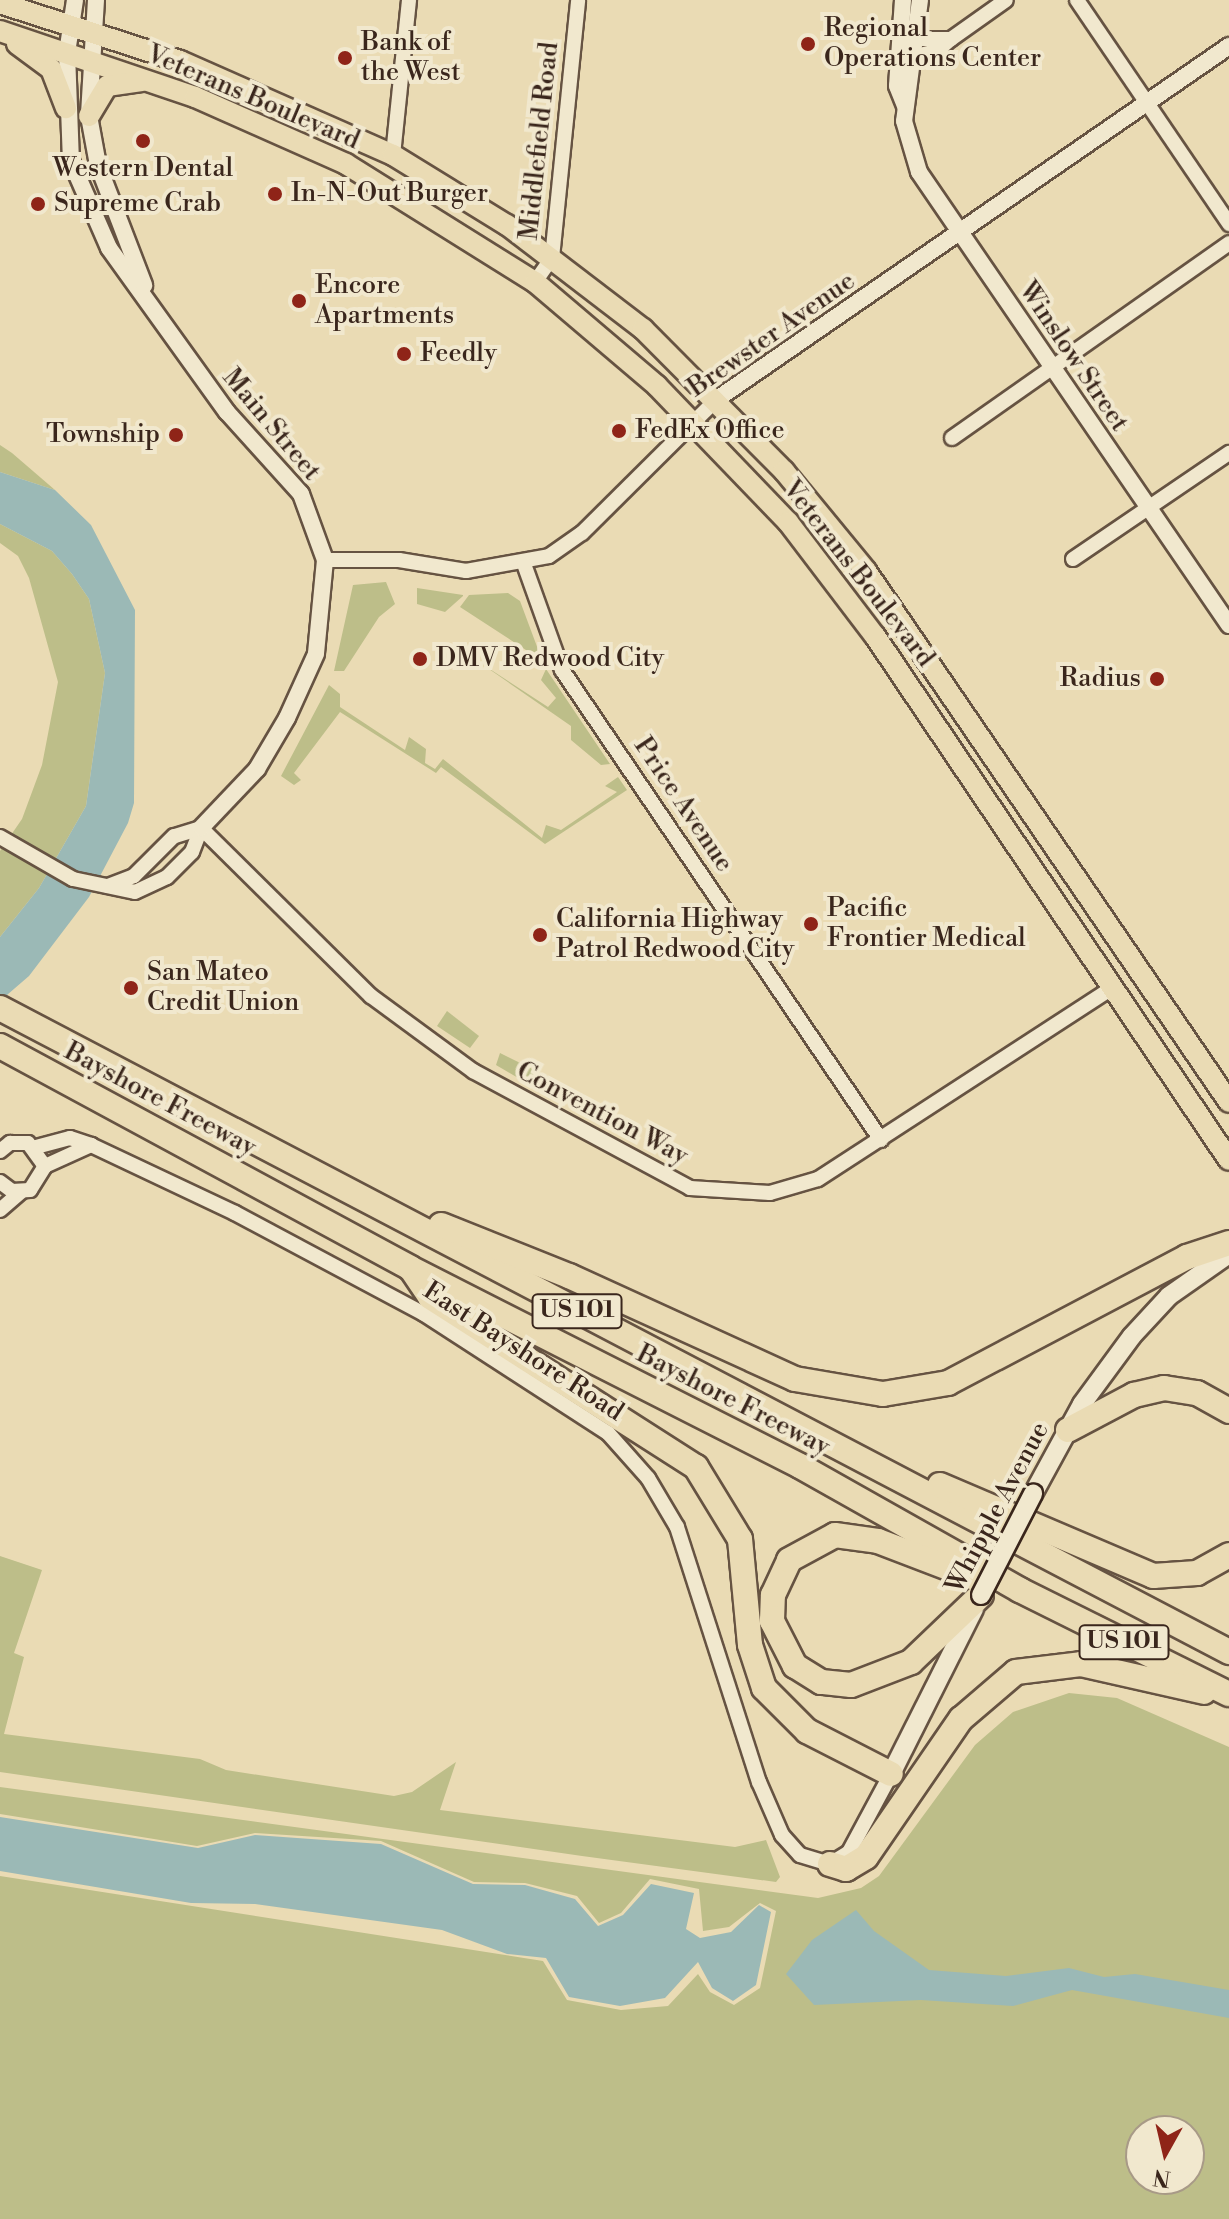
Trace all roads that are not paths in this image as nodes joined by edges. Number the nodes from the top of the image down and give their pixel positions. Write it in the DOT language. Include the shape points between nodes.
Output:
graph roads {
  1 [pos="38,0"];
  2 [pos="75,0"];
  3 [pos="96,0"];
  4 [pos="409,0"];
  5 [pos="578,0"];
  6 [pos="903,0"];
  7 [pos="920,0"];
  8 [pos="1006,0"];
  9 [pos="1077,0"];
  10 [pos="0,3"];
  11 [pos="71,24"];
  12 [pos="0,32"];
  13 [pos="93,32"];
  14 [pos="917,39"];
  15 [pos="951,39"];
  16 [pos="1229,46"];
  17 [pos="67,53"];
  18 [pos="915,56"];
  19 [pos="89,60"];
  20 [pos="154,81"];
  21 [pos="905,106"];
  22 [pos="1148,106"];
  23 [pos="66,108"];
  24 [pos="89,116"];
  25 [pos="393,155"];
  26 [pos="346,164"];
  27 [pos="408,200"];
  28 [pos="1229,224"];
  29 [pos="961,233"];
  30 [pos="1229,243"];
  31 [pos="552,258"];
  32 [pos="535,282"];
  33 [pos="155,313"];
  34 [pos="1050,369"];
  35 [pos="717,399"];
  36 [pos="693,420"];
  37 [pos="952,438"];
  38 [pos="1229,453"];
  39 [pos="1150,509"];
  40 [pos="1073,559"];
  41 [pos="325,560"];
  42 [pos="524,564"];
  43 [pos="1229,625"];
  44 [pos="943,731"];
  45 [pos="1024,802"];
  46 [pos="201,828"];
  47 [pos="0,837"];
  48 [pos="102,885"];
  49 [pos="1114,987"];
  50 [pos="1161,1004"];
  51 [pos="5,1011"];
  52 [pos="0,1046"];
  53 [pos="1229,1102"];
  54 [pos="881,1140"];
  55 [pos="91,1145"];
  56 [pos="36,1147"];
  57 [pos="0,1151"];
  58 [pos="1229,1160"];
  59 [pos="45,1166"];
  60 [pos="0,1182"];
  61 [pos="338,1186"];
  62 [pos="21,1192"];
  63 [pos="0,1210"];
  64 [pos="1229,1243"];
  65 [pos="1229,1254"];
  66 [pos="410,1268"];
  67 [pos="1229,1411"];
  68 [pos="1068,1430"];
  69 [pos="815,1436"];
  70 [pos="1229,1555"];
  71 [pos="1020,1590"];
  72 [pos="981,1595"];
  73 [pos="1229,1652"];
  74 [pos="1229,1696"];
  75 [pos="891,1774"];
  76 [pos="830,1864"];
  1 -- 10 [label="main road"];
  2 -- 11 [label="street, Main Street"];
  3 -- 13 [label="street, Main Street"];
  4 -- 25 [label="street"];
  5 -- 31 [label="street, Middlefield Road"];
  6 -- 21 [label="street, Winslow Street" via="897,86"];
  7 -- 14 [label="street, Winslow Street"];
  8 -- 15 [label="street"];
  9 -- 22 [label="street"];
  10 -- 11 [label="main road, Veterans Boulevard"];
  11 -- 13 [label="main road, Veterans Boulevard"];
  11 -- 17 [label="street, Main Street"];
  12 -- 17 [label="main road, Veterans Boulevard"];
  12 -- 23 [label="main road" via="51,69"];
  13 -- 19 [label="street, Main Street"];
  13 -- 25 [label="main road, Veterans Boulevard" via="252,88"];
  14 -- 15 [label="street"];
  14 -- 18 [label="street, Winslow Street"];
  15 -- 18 [label="street" via="937,51"];
  16 -- 22 [label="street, Brewster Avenue"];
  17 -- 19 [label="main road, Veterans Boulevard"];
  17 -- 23 [label="street, Main Street"];
  18 -- 21 [label="street, Winslow Street"];
  19 -- 20 [label="main road, Veterans Boulevard"];
  19 -- 24 [label="street, Main Street"];
  20 -- 24 [label="main road" via="107,86"];
  20 -- 26 [label="main road, Veterans Boulevard"];
  21 -- 29 [label="street, Winslow Street" via="908,144 919,172"];
  22 -- 28 [label="street"];
  22 -- 29 [label="street, Brewster Avenue"];
  23 -- 33 [label="street, Main Street" via="71,161 109,248"];
  24 -- 33 [label="street, Main Street" via="98,165"];
  25 -- 26 [label="main road"];
  25 -- 27 [label="main road"];
  25 -- 31 [label="main road, Veterans Boulevard"];
  26 -- 27 [label="main road, Veterans Boulevard"];
  27 -- 32 [label="main road, Veterans Boulevard"];
  29 -- 34 [label="street, Winslow Street"];
  29 -- 35 [label="street, Brewster Avenue"];
  30 -- 34 [label="street"];
  31 -- 32 [label="street, Middlefield Road"];
  31 -- 35 [label="main road, Veterans Boulevard" via="643,329"];
  32 -- 36 [label="main road, Veterans Boulevard"];
  33 -- 41 [label="street, Main Street" via="227,412 301,494"];
  34 -- 37 [label="street"];
  34 -- 39 [label="street, Winslow Street"];
  35 -- 36 [label="street, Brewster Avenue"];
  35 -- 45 [label="main road, Veterans Boulevard" via="866,571"];
  36 -- 42 [label="street, Brewster Avenue" via="582,533"];
  36 -- 44 [label="main road, Veterans Boulevard" via="814,554"];
  38 -- 39 [label="street"];
  39 -- 40 [label="street"];
  39 -- 43 [label="street, Winslow Street"];
  41 -- 42 [label="street, Brewster Avenue" via="399,560 466,571"];
  41 -- 46 [label="street, Main Street" via="316,654 287,718 257,769"];
  42 -- 54 [label="street, Price Avenue" via="562,670"];
  44 -- 45 [label="main road" via="972,747"];
  44 -- 49 [label="main road, Veterans Boulevard"];
  45 -- 50 [label="main road, Veterans Boulevard"];
  46 -- 48 [label="street, Main Street" via="174,836 134,876"];
  46 -- 48 [label="street, Main Street" via="192,852 153,887 123,892"];
  46 -- 54 [label="street, Convention Way" via="371,996 473,1071 690,1188 770,1193 818,1179"];
  47 -- 48 [label="street, Main Street" via="73,879"];
  49 -- 50 [label="main road"];
  49 -- 54 [label="street, Convention Way"];
  49 -- 58 [label="main road, Veterans Boulevard"];
  50 -- 53 [label="main road, Veterans Boulevard"];
  51 -- 61 [label="highway, Bayshore Freeway / US 101"];
  52 -- 66 [label="highway, Bayshore Freeway / US 101"];
  55 -- 56 [label="street, East Bayshore Road" via="70,1138"];
  55 -- 59 [label="street"];
  55 -- 76 [label="street, East Bayshore Road" via="413,1308 615,1440 648,1478 680,1535 759,1782 782,1835 812,1862"];
  56 -- 57 [label="street, East Bayshore Road" via="19,1141"];
  56 -- 59 [label="street"];
  59 -- 62 [label="street" via="36,1186"];
  60 -- 62 [label="street"];
  61 -- 64 [label="highway" via="549,1267 795,1379 866,1393 917,1392 948,1383 1187,1257"];
  61 -- 69 [label="highway, Bayshore Freeway / US 101"];
  62 -- 63 [label="street"];
  65 -- 68 [label="main road, Whipple Avenue" via="1151,1314"];
  66 -- 71 [label="highway, Bayshore Freeway / US 101" via="800,1466"];
  66 -- 75 [label="highway" via="430,1297 696,1467 740,1539 750,1645 764,1688 807,1731"];
  67 -- 68 [label="highway" via="1197,1393 1164,1388 1126,1399"];
  68 -- 72 [label="main road, Whipple Avenue, bridge"];
  69 -- 70 [label="highway" via="1139,1572 1183,1576"];
  69 -- 73 [label="highway, Bayshore Freeway / US 101"];
  71 -- 72 [label="highway" via="963,1576 878,1541 835,1535 789,1560 773,1595 772,1621 779,1645 807,1675 851,1685 911,1662"];
  71 -- 74 [label="highway, Bayshore Freeway / US 101"];
  72 -- 75 [label="main road, Whipple Avenue"];
  74 -- 76 [label="highway" via="1081,1664 1016,1672 961,1719 866,1857 846,1869"];
  75 -- 76 [label="street, Whipple Avenue" via="866,1827 849,1852"];
}
